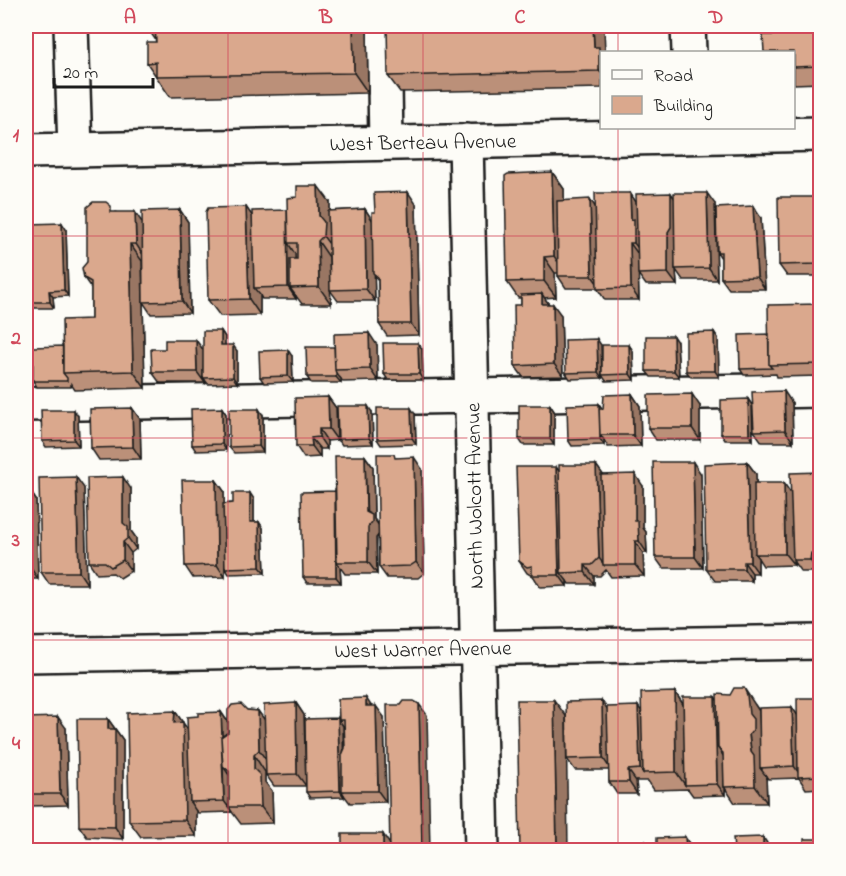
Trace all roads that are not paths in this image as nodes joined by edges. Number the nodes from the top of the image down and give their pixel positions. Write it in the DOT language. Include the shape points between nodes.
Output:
graph roads {
  1 [pos="71,26"];
  2 [pos="384,26"];
  3 [pos="688,26"];
  4 [pos="689,51"];
  5 [pos="691,132"];
  6 [pos="820,134"];
  7 [pos="466,141"];
  8 [pos="386,143"];
  9 [pos="75,150"];
  10 [pos="26,151"];
  11 [pos="820,390"];
  12 [pos="472,397"];
  13 [pos="26,404"];
  14 [pos="820,642"];
  15 [pos="478,648"];
  16 [pos="26,655"];
  17 [pos="482,850"];
  1 -- 9 [label="street"];
  2 -- 8 [label="street"];
  3 -- 4 [label="street"];
  5 -- 6 [label="street, West Berteau Avenue"];
  5 -- 7 [label="street, West Berteau Avenue"];
  7 -- 8 [label="street, West Berteau Avenue"];
  7 -- 12 [label="street, North Wolcott Avenue"];
  8 -- 9 [label="street, West Berteau Avenue"];
  9 -- 10 [label="street, West Berteau Avenue"];
  11 -- 12 [label="street"];
  12 -- 13 [label="street"];
  12 -- 15 [label="street, North Wolcott Avenue"];
  14 -- 15 [label="street, West Warner Avenue"];
  15 -- 16 [label="street, West Warner Avenue"];
  15 -- 17 [label="street, North Wolcott Avenue"];
}
